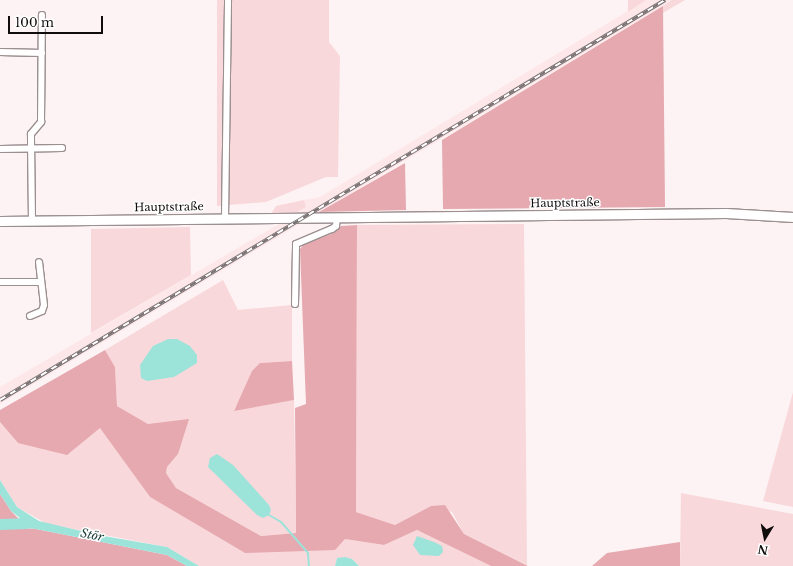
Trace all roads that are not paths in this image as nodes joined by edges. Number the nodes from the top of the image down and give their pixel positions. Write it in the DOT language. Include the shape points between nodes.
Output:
graph roads {
  1 [pos="228,0"];
  2 [pos="42,15"];
  3 [pos="0,52"];
  4 [pos="42,53"];
  5 [pos="62,148"];
  6 [pos="0,149"];
  7 [pos="32,149"];
  8 [pos="337,217"];
  9 [pos="793,217"];
  10 [pos="225,218"];
  11 [pos="0,221"];
  12 [pos="32,221"];
  13 [pos="39,262"];
  14 [pos="0,282"];
  15 [pos="41,282"];
  16 [pos="295,304"];
  17 [pos="30,316"];
  1 -- 10 [label="street"];
  2 -- 4 [label="street"];
  3 -- 4 [label="street"];
  4 -- 7 [label="street" via="41,122 32,134"];
  5 -- 7 [label="street"];
  6 -- 7 [label="street"];
  7 -- 12 [label="street"];
  8 -- 9 [label="street, Hauptstraße" via="726,213"];
  8 -- 10 [label="street, Hauptstraße"];
  8 -- 16 [label="street" via="336,226 332,230 296,244"];
  10 -- 12 [label="street, Hauptstraße"];
  11 -- 12 [label="street, Hauptstraße"];
  13 -- 15 [label="street"];
  14 -- 15 [label="street"];
  15 -- 17 [label="street" via="42,311"];
}
